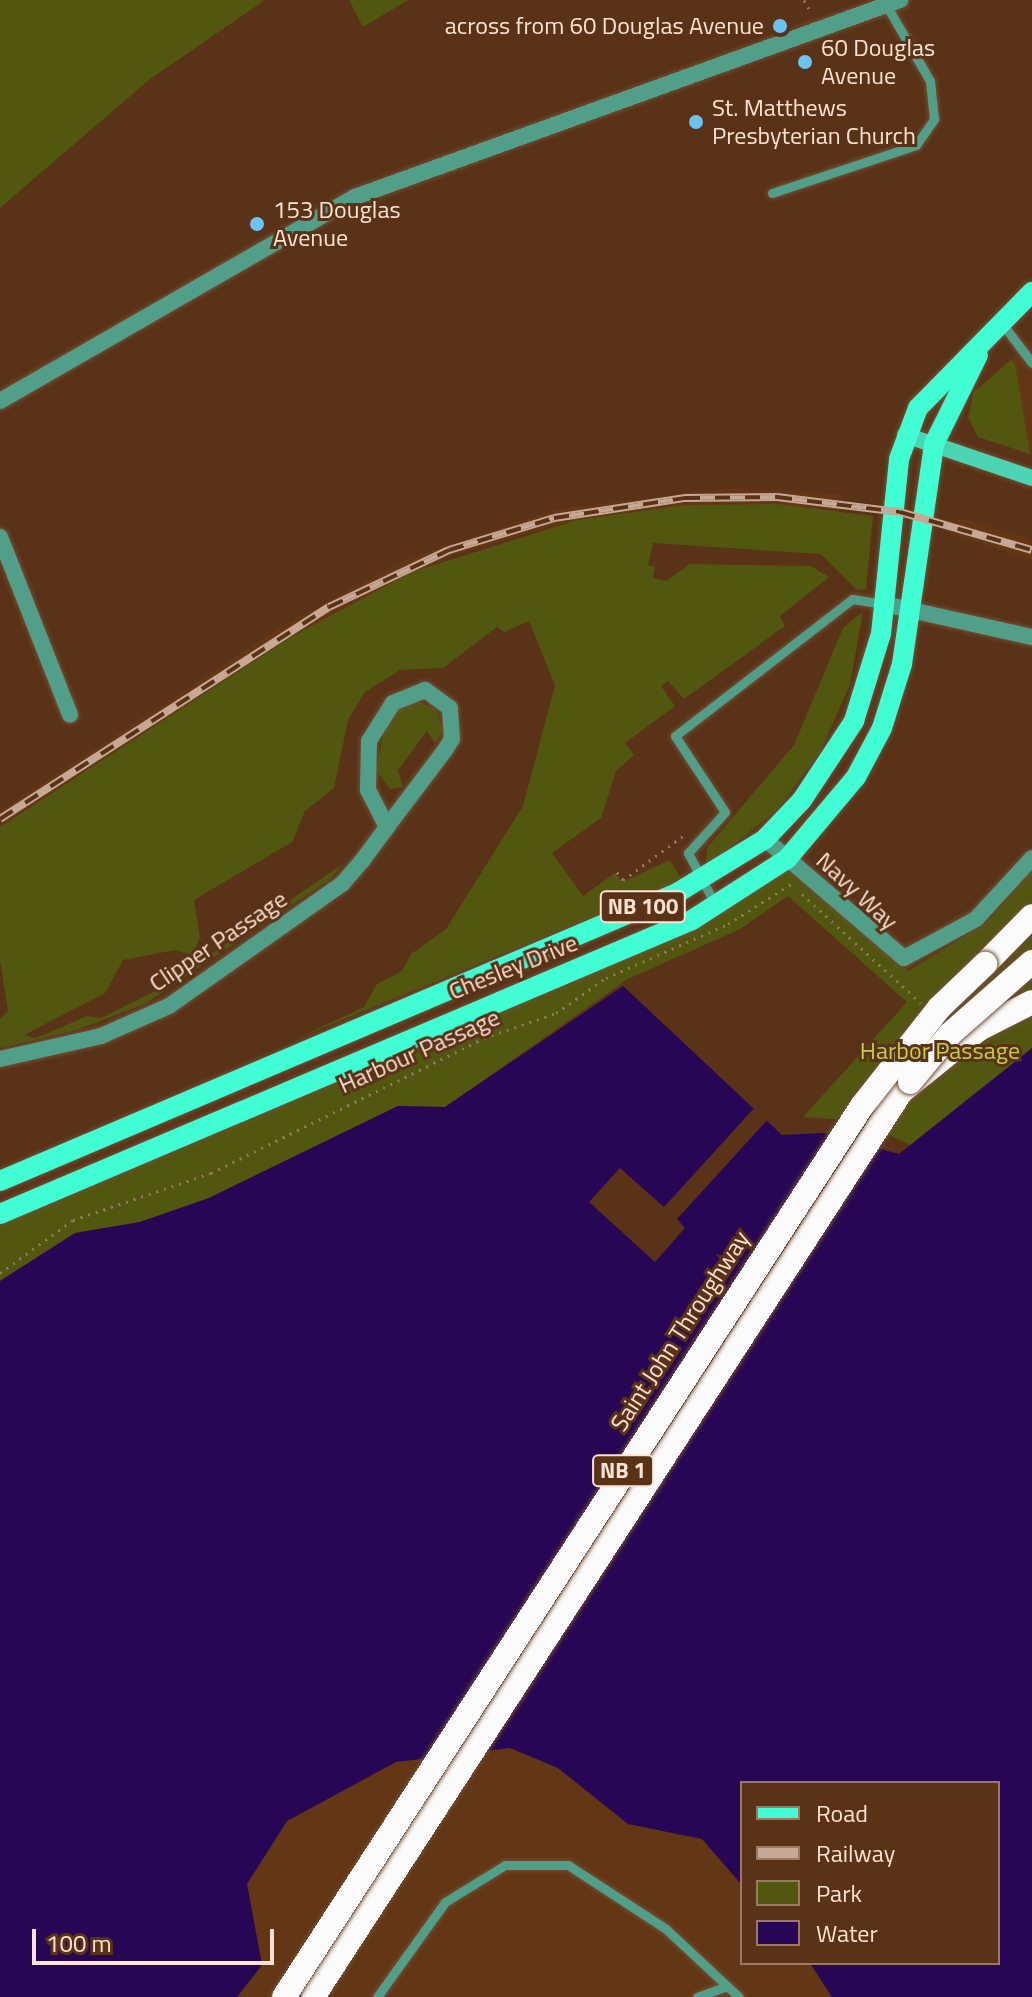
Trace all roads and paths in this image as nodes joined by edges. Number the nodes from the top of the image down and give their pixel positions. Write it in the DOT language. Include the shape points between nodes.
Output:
graph roads {
  1 [pos="894,4"];
  2 [pos="772,193"];
  3 [pos="1032,292"];
  4 [pos="1004,326"];
  5 [pos="981,348"];
  6 [pos="1032,363"];
  7 [pos="0,401"];
  8 [pos="905,435"];
  9 [pos="934,444"];
  10 [pos="1032,478"];
  11 [pos="0,537"];
  12 [pos="884,604"];
  13 [pos="909,610"];
  14 [pos="1032,637"];
  15 [pos="70,715"];
  16 [pos="723,807"];
  17 [pos="387,827"];
  18 [pos="765,839"];
  19 [pos="641,855"];
  20 [pos="1032,858"];
  21 [pos="787,859"];
  22 [pos="646,863"];
  23 [pos="617,872"];
  24 [pos="702,880"];
  25 [pos="717,907"];
  26 [pos="1032,916"];
  27 [pos="1032,932"];
  28 [pos="1032,962"];
  29 [pos="985,964"];
  30 [pos="1032,1002"];
  31 [pos="928,1010"];
  32 [pos="0,1059"];
  33 [pos="910,1082"];
  34 [pos="79,1143"];
  35 [pos="92,1169"];
  36 [pos="0,1181"];
  37 [pos="0,1214"];
  38 [pos="0,1273"];
  39 [pos="727,1986"];
  40 [pos="284,1997"];
  41 [pos="313,1997"];
  42 [pos="377,1997"];
  43 [pos="697,1997"];
  44 [pos="739,1997"];
  1 -- 2 [label="lane" via="930,81 934,119 916,145"];
  1 -- 7 [label="street" via="355,197"];
  3 -- 4 [label="main road, Chesley Drive / NB 100"];
  4 -- 5 [label="main road, Chesley Drive / NB 100"];
  4 -- 6 [label="lane"];
  5 -- 8 [label="main road, Chesley Drive / NB 100" via="939,382"];
  5 -- 9 [label="main road, Chesley Drive / NB 100"];
  8 -- 9 [label="main road"];
  8 -- 12 [label="main road, Chesley Drive / NB 100" via="887,529"];
  9 -- 10 [label="main road"];
  9 -- 13 [label="main road, Chesley Drive / NB 100"];
  11 -- 15 [label="street"];
  12 -- 13 [label="street"];
  12 -- 16 [label="lane" via="852,599 675,736"];
  12 -- 18 [label="main road, Chesley Drive / NB 100" via="854,721 802,800"];
  13 -- 14 [label="street"];
  13 -- 21 [label="main road, Chesley Drive / NB 100" via="894,693 870,755"];
  16 -- 22 [label="path"];
  16 -- 24 [label="lane" via="723,817 688,853"];
  17 -- 17 [label="street, Clipper Passage" via="368,790 369,741 393,703 425,690 450,708 452,739"];
  17 -- 32 [label="street, Clipper Passage" via="327,897 191,993 101,1036"];
  18 -- 21 [label="street, Navy Way"];
  18 -- 24 [label="main road, Chesley Drive / NB 100"];
  19 -- 22 [label="path"];
  20 -- 21 [label="street, Navy Way" via="976,919 904,958"];
  21 -- 25 [label="main road, Chesley Drive / NB 100"];
  22 -- 23 [label="path" via="623,880"];
  24 -- 25 [label="lane"];
  24 -- 34 [label="main road, Chesley Drive / NB 100"];
  25 -- 35 [label="main road, Chesley Drive / NB 100"];
  26 -- 29 [label="highway"];
  27 -- 29 [label="highway, Saint John Throughway / NB 1"];
  28 -- 33 [label="highway, NB 1, bridge" via="950,1034"];
  29 -- 40 [label="highway, Saint John Throughway / NB 1, bridge" via="887,1070"];
  30 -- 33 [label="highway, bridge" via="979,1029"];
  31 -- 38 [label="path, Harbour Passage" via="791,884 718,929 606,978 556,1013 484,1038 211,1173 73,1220"];
  33 -- 41 [label="highway, NB 1"];
  34 -- 35 [label="main road"];
  34 -- 36 [label="main road, Chesley Drive / NB 100"];
  35 -- 37 [label="main road, Chesley Drive / NB 100"];
  39 -- 42 [label="lane" via="666,1929 568,1865 505,1865 445,1902"];
  39 -- 43 [label="lane"];
  39 -- 44 [label="lane"];
}
